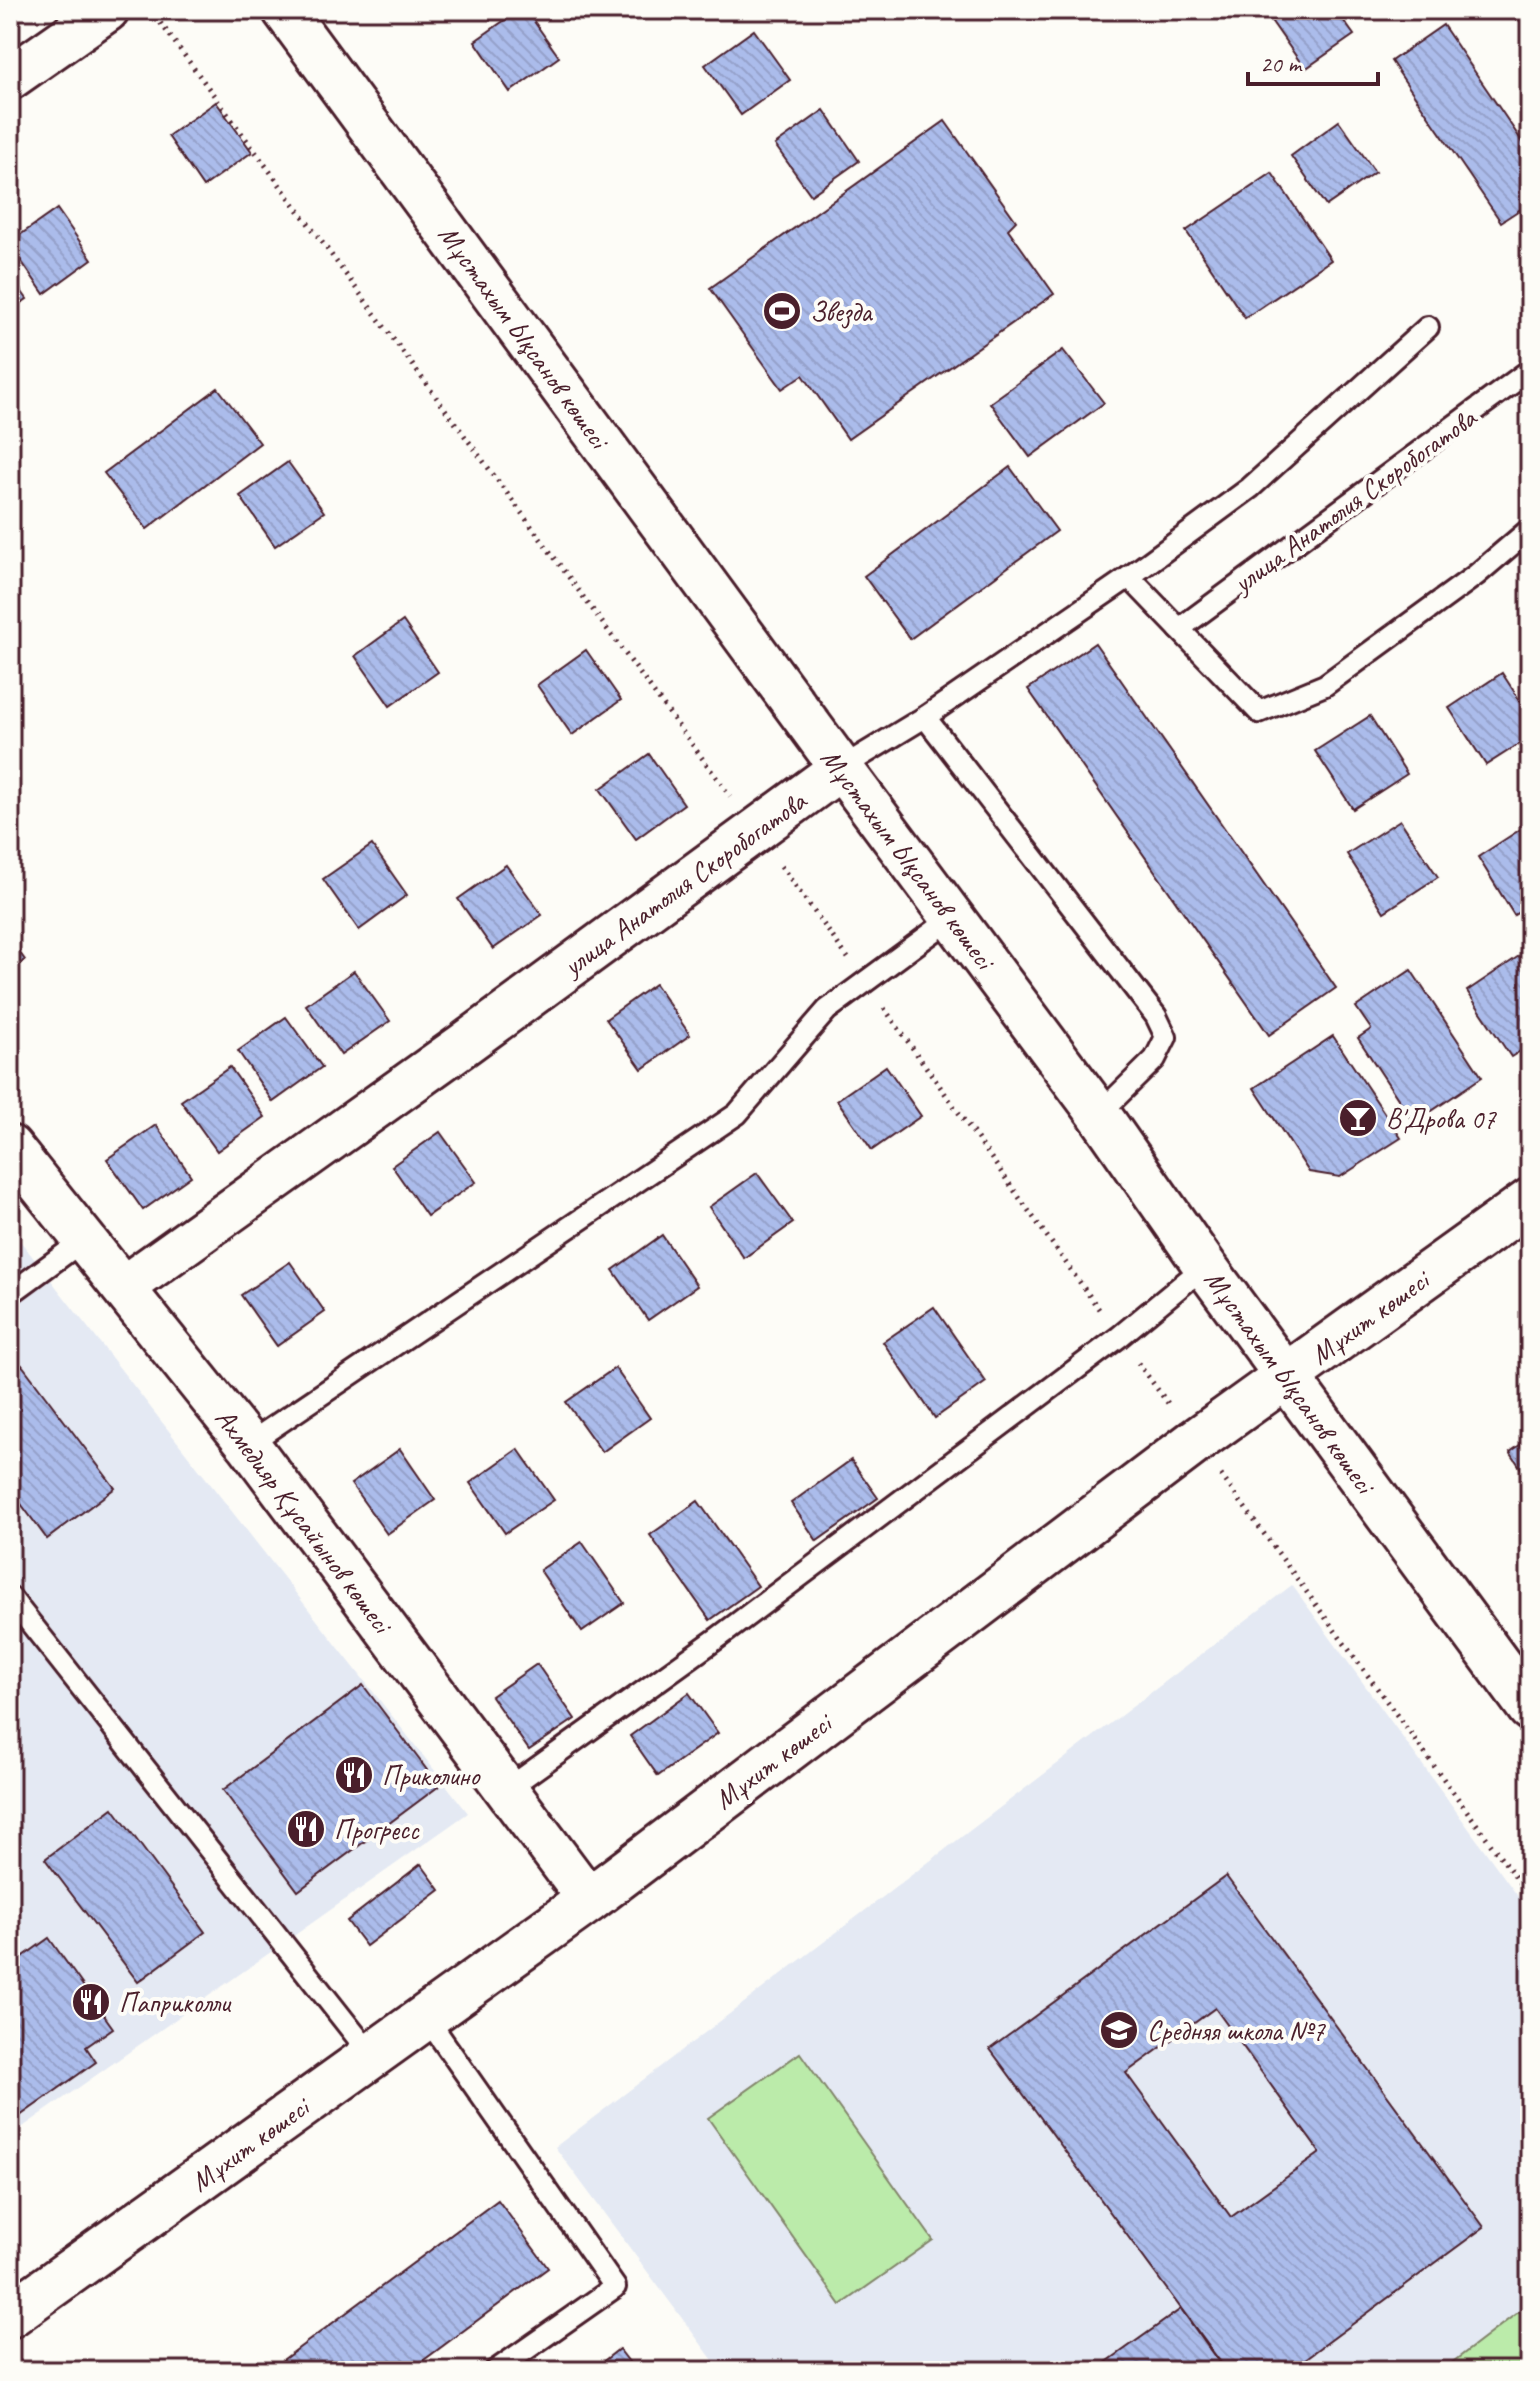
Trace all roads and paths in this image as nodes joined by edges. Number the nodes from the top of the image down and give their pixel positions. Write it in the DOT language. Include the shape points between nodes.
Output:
graph roads {
  1 [pos="107,10"];
  2 [pos="151,10"];
  3 [pos="284,10"];
  4 [pos="10,78"];
  5 [pos="1428,327"];
  6 [pos="1530,370"];
  7 [pos="1530,529"];
  8 [pos="1129,577"];
  9 [pos="1179,629"];
  10 [pos="925,717"];
  11 [pos="841,768"];
  12 [pos="756,831"];
  13 [pos="952,918"];
  14 [pos="865,982"];
  15 [pos="1099,1114"];
  16 [pos="10,1147"];
  17 [pos="1530,1201"];
  18 [pos="85,1239"];
  19 [pos="1205,1266"];
  20 [pos="124,1287"];
  21 [pos="10,1294"];
  22 [pos="1119,1337"];
  23 [pos="1286,1376"];
  24 [pos="1196,1441"];
  25 [pos="248,1444"];
  26 [pos="10,1597"];
  27 [pos="1530,1708"];
  28 [pos="506,1790"];
  29 [pos="1530,1897"];
  30 [pos="589,1900"];
  31 [pos="426,2017"];
  32 [pos="372,2056"];
  33 [pos="10,2315"];
  34 [pos="495,2371"];
  1 -- 4 [label="street"];
  2 -- 12 [label="path"];
  3 -- 11 [label="street, Мұстахым Ықсанов көшесі"];
  5 -- 8 [label="lane, улица Анатолия Скоробогатова" via="1250,488"];
  6 -- 9 [label="lane, улица Анатолия Скоробогатова"];
  7 -- 9 [label="lane" via="1325,685 1259,712"];
  8 -- 9 [label="lane"];
  8 -- 10 [label="lane, улица Анатолия Скоробогатова"];
  10 -- 11 [label="lane, улица Анатолия Скоробогатова"];
  10 -- 15 [label="lane" via="1156,1016 1166,1037 1155,1059"];
  11 -- 12 [label="street, улица Анатолия Скоробогатова"];
  11 -- 13 [label="street, Мұстахым Ықсанов көшесі"];
  12 -- 14 [label="path"];
  12 -- 20 [label="street, улица Анатолия Скоробогатова"];
  13 -- 14 [label="lane"];
  13 -- 15 [label="street, Мұстахым Ықсанов көшесі"];
  14 -- 22 [label="path"];
  14 -- 25 [label="lane" via="827,1010 737,1114"];
  15 -- 19 [label="street, Мұстахым Ықсанов көшесі"];
  16 -- 18 [label="street, Ахмедияр Құсайынов көшесі"];
  17 -- 23 [label="street, Мұхит көшесі"];
  18 -- 20 [label="street, Ахмедияр Құсайынов көшесі"];
  18 -- 21 [label="lane"];
  19 -- 22 [label="lane"];
  19 -- 23 [label="street, Мұстахым Ықсанов көшесі"];
  20 -- 25 [label="street, Ахмедияр Құсайынов көшесі"];
  22 -- 24 [label="path"];
  22 -- 28 [label="lane"];
  23 -- 24 [label="street, Мұхит көшесі"];
  23 -- 27 [label="street, Мұстахым Ықсанов көшесі"];
  24 -- 29 [label="path"];
  24 -- 30 [label="street, Мұхит көшесі"];
  25 -- 28 [label="street, Ахмедияр Құсайынов көшесі"];
  26 -- 32 [label="lane"];
  28 -- 30 [label="street, Ахмедияр Құсайынов көшесі"];
  30 -- 31 [label="street, Мұхит көшесі"];
  31 -- 32 [label="street, Мұхит көшесі"];
  31 -- 34 [label="lane" via="615,2287"];
  32 -- 33 [label="street, Мұхит көшесі"];
}
